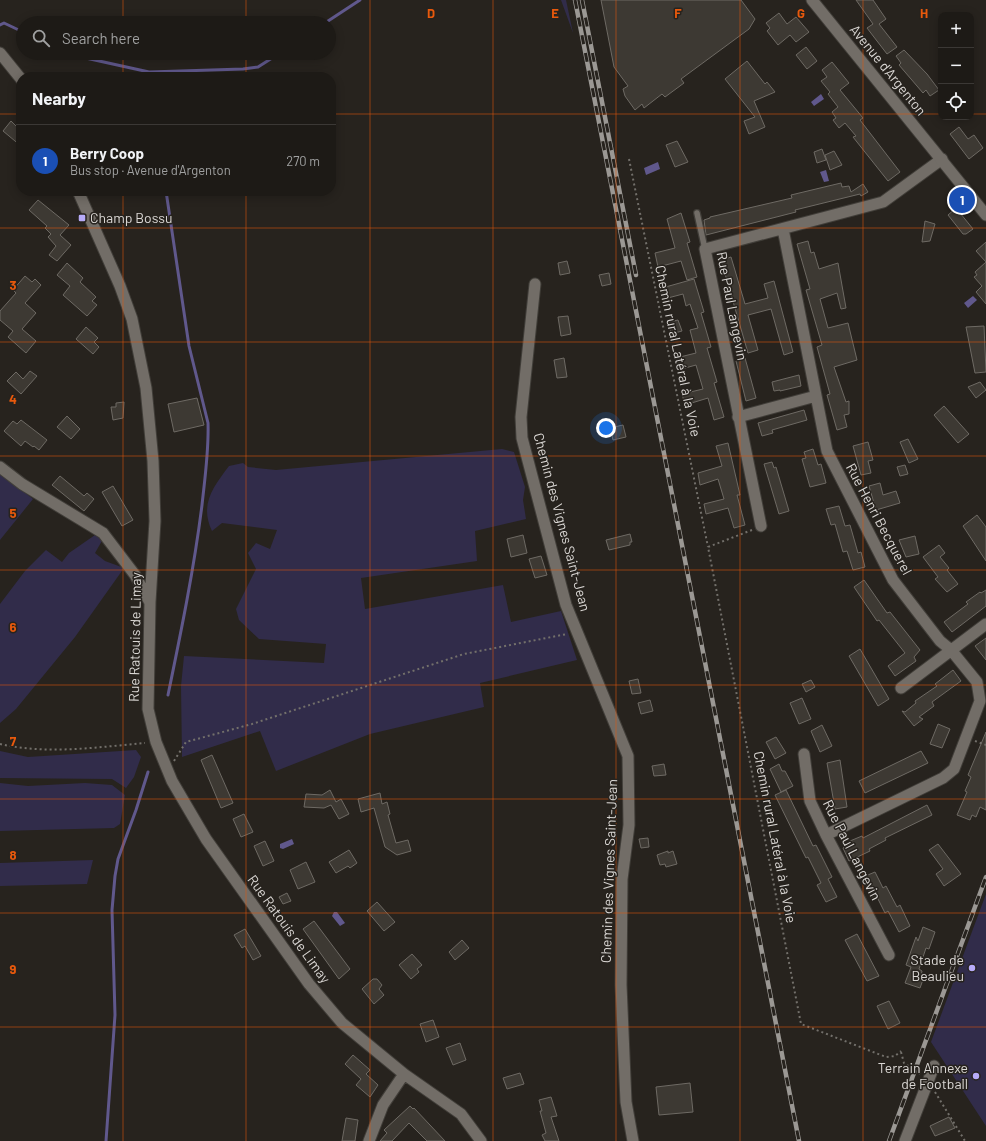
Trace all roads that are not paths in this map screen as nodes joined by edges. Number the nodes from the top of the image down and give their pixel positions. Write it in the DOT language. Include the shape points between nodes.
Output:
graph roads {
  1 [pos="812,0"];
  2 [pos="0,53"];
  3 [pos="16,73"];
  4 [pos="942,160"];
  5 [pos="80,196"];
  6 [pos="697,213"];
  7 [pos="986,215"];
  8 [pos="783,229"];
  9 [pos="705,249"];
  10 [pos="535,284"];
  11 [pos="816,396"];
  12 [pos="738,417"];
  13 [pos="0,467"];
  14 [pos="761,526"];
  15 [pos="150,602"];
  16 [pos="986,624"];
  17 [pos="951,650"];
  18 [pos="901,688"];
  19 [pos="804,754"];
  20 [pos="826,835"];
  21 [pos="889,955"];
  22 [pos="934,1066"];
  23 [pos="404,1074"];
  24 [pos="369,1141"];
  25 [pos="482,1141"];
  26 [pos="633,1141"];
  27 [pos="905,1141"];
  1 -- 4 [label="street, Avenue d'Argenton"];
  2 -- 3 [label="street"];
  4 -- 7 [label="street, Avenue d'Argenton"];
  4 -- 8 [label="street, Rue Paul Langevin" via="883,202"];
  5 -- 15 [label="street, Rue Ratouis de Limay" via="132,319 146,388 153,461 155,521"];
  6 -- 9 [label="lane"];
  8 -- 9 [label="street, Rue Paul Langevin"];
  8 -- 11 [label="street, Rue Henri Becquerel"];
  9 -- 12 [label="street, Rue Paul Langevin"];
  10 -- 26 [label="street, Chemin des Vignes Saint-Jean" via="521,417 522,438 566,605 628,756 629,825 622,880 621,985 626,1102"];
  11 -- 12 [label="street"];
  11 -- 17 [label="street, Rue Henri Becquerel" via="827,451 884,564 893,580 940,640"];
  12 -- 14 [label="street, Rue Paul Langevin"];
  13 -- 15 [label="street" via="22,484 103,533 135,575"];
  15 -- 23 [label="street, Rue Ratouis de Limay" via="148,709 156,742 168,771 206,839 308,984 345,1027"];
  16 -- 17 [label="street"];
  17 -- 18 [label="street"];
  17 -- 20 [label="street, Rue Henri Becquerel" via="977,682 980,693 980,701 954,769 944,778"];
  19 -- 20 [label="street, Rue Paul Langevin" via="810,801"];
  20 -- 21 [label="street, Rue Paul Langevin"];
  22 -- 27 [label="street"];
  23 -- 24 [label="street" via="383,1105"];
  23 -- 25 [label="street, Rue Ratouis de Limay" via="461,1114"];
}
